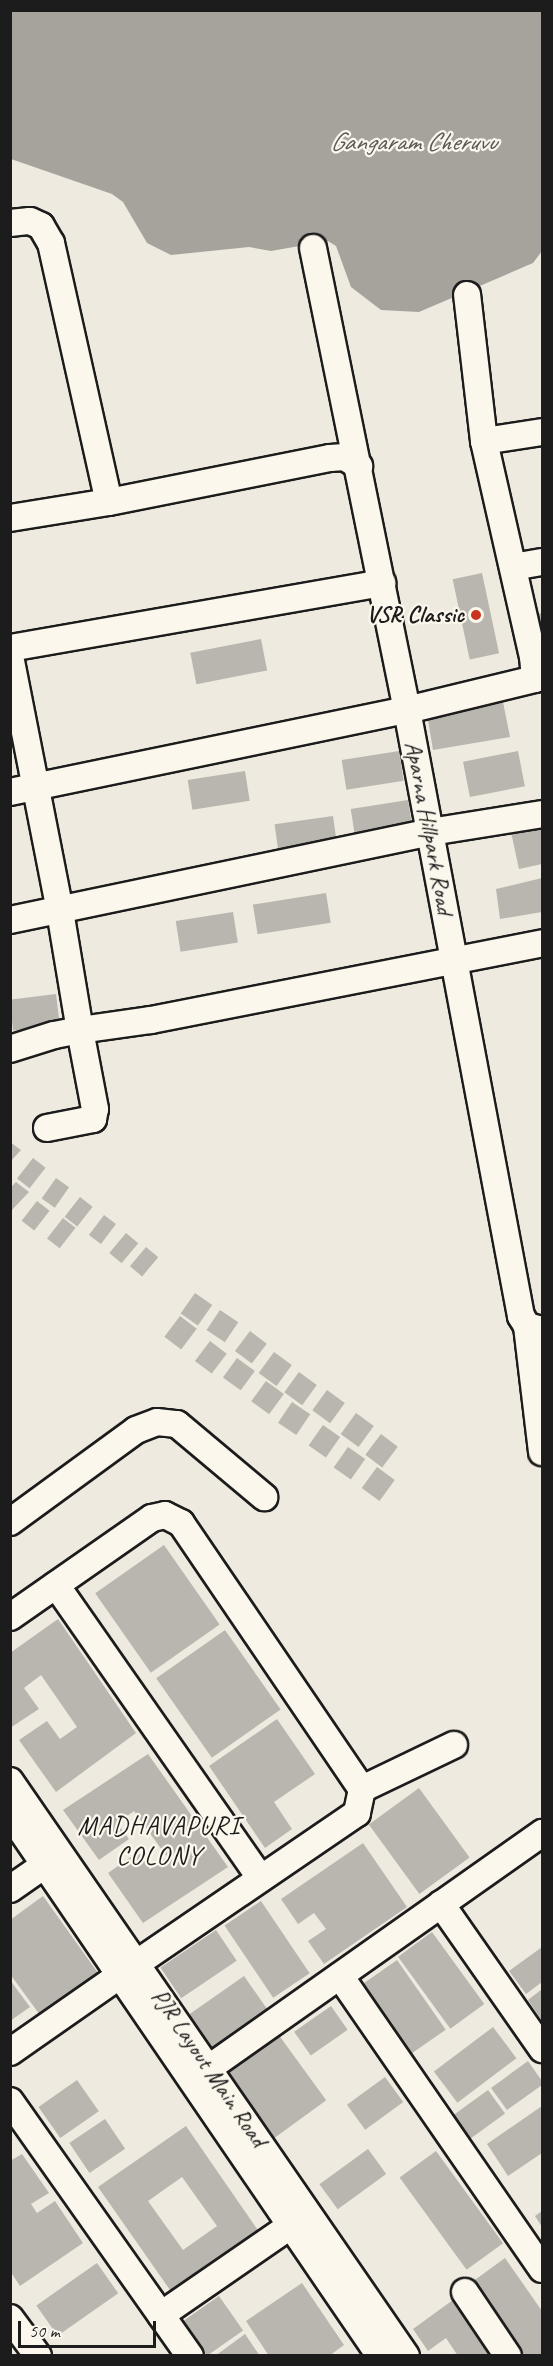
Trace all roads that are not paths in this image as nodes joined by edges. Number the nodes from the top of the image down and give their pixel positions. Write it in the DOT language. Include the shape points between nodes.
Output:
graph roads {
  1 [pos="10,223"];
  2 [pos="313,248"];
  3 [pos="467,295"];
  4 [pos="543,432"];
  5 [pos="484,441"];
  6 [pos="359,466"];
  7 [pos="108,502"];
  8 [pos="10,518"];
  9 [pos="543,562"];
  10 [pos="513,567"];
  11 [pos="382,584"];
  12 [pos="10,648"];
  13 [pos="10,656"];
  14 [pos="539,678"];
  15 [pos="407,710"];
  16 [pos="22,790"];
  17 [pos="543,813"];
  18 [pos="430,832"];
  19 [pos="60,911"];
  20 [pos="10,920"];
  21 [pos="543,943"];
  22 [pos="455,959"];
  23 [pos="80,1030"];
  24 [pos="10,1048"];
  25 [pos="47,1128"];
  26 [pos="535,1328"];
  27 [pos="543,1452"];
  28 [pos="264,1497"];
  29 [pos="10,1522"];
  30 [pos="56,1585"];
  31 [pos="10,1617"];
  32 [pos="454,1745"];
  33 [pos="10,1781"];
  34 [pos="362,1790"];
  35 [pos="10,1814"];
  36 [pos="543,1833"];
  37 [pos="46,1864"];
  38 [pos="260,1877"];
  39 [pos="10,1889"];
  40 [pos="441,1904"];
  41 [pos="130,1969"];
  42 [pos="340,1976"];
  43 [pos="158,2010"];
  44 [pos="543,2049"];
  45 [pos="10,2052"];
  46 [pos="209,2068"];
  47 [pos="10,2101"];
  48 [pos="290,2226"];
  49 [pos="543,2269"];
  50 [pos="465,2292"];
  51 [pos="161,2314"];
  52 [pos="10,2318"];
  53 [pos="38,2355"];
  54 [pos="190,2355"];
  55 [pos="380,2355"];
  56 [pos="405,2355"];
  57 [pos="508,2355"];
  1 -- 7 [label="street" via="30,221 41,226 51,243"];
  2 -- 6 [label="street"];
  3 -- 5 [label="street"];
  4 -- 5 [label="street"];
  5 -- 10 [label="street"];
  6 -- 7 [label="street" via="345,457 330,458"];
  6 -- 11 [label="street"];
  7 -- 8 [label="street"];
  9 -- 10 [label="street"];
  10 -- 14 [label="street"];
  11 -- 12 [label="street"];
  11 -- 15 [label="street"];
  13 -- 16 [label="street"];
  14 -- 15 [label="street"];
  15 -- 16 [label="street, Aparna Hillpark Road"];
  15 -- 18 [label="street, Aparna Hillpark Road"];
  16 -- 19 [label="street"];
  17 -- 18 [label="street"];
  18 -- 19 [label="street"];
  18 -- 22 [label="street, Aparna Hillpark Road"];
  19 -- 20 [label="street"];
  19 -- 23 [label="street"];
  21 -- 22 [label="street"];
  22 -- 23 [label="street" via="151,1020"];
  22 -- 26 [label="street, Aparna Hillpark Road" via="521,1316"];
  23 -- 24 [label="street"];
  23 -- 25 [label="street" via="95,1109 93,1119"];
  26 -- 27 [label="street, Aparna Hillpark Road"];
  28 -- 29 [label="street" via="177,1424 157,1422 136,1430"];
  30 -- 31 [label="street"];
  30 -- 34 [label="street" via="152,1518 165,1515 181,1524"];
  30 -- 38 [label="street"];
  32 -- 34 [label="street"];
  33 -- 41 [label="street, PJR Layout Main Road"];
  34 -- 38 [label="street" via="357,1813"];
  35 -- 37 [label="street"];
  36 -- 40 [label="street"];
  37 -- 39 [label="street"];
  37 -- 41 [label="street"];
  38 -- 41 [label="street"];
  40 -- 42 [label="street"];
  40 -- 44 [label="street"];
  41 -- 43 [label="street, PJR Layout Main Road"];
  41 -- 45 [label="street"];
  42 -- 46 [label="street"];
  42 -- 49 [label="street"];
  43 -- 46 [label="street, PJR Layout Main Road"];
  43 -- 48 [label="street"];
  46 -- 56 [label="street, PJR Layout Main Road"];
  47 -- 51 [label="street"];
  48 -- 51 [label="street"];
  48 -- 55 [label="street"];
  50 -- 57 [label="street"];
  51 -- 54 [label="street"];
  52 -- 53 [label="street"];
}
